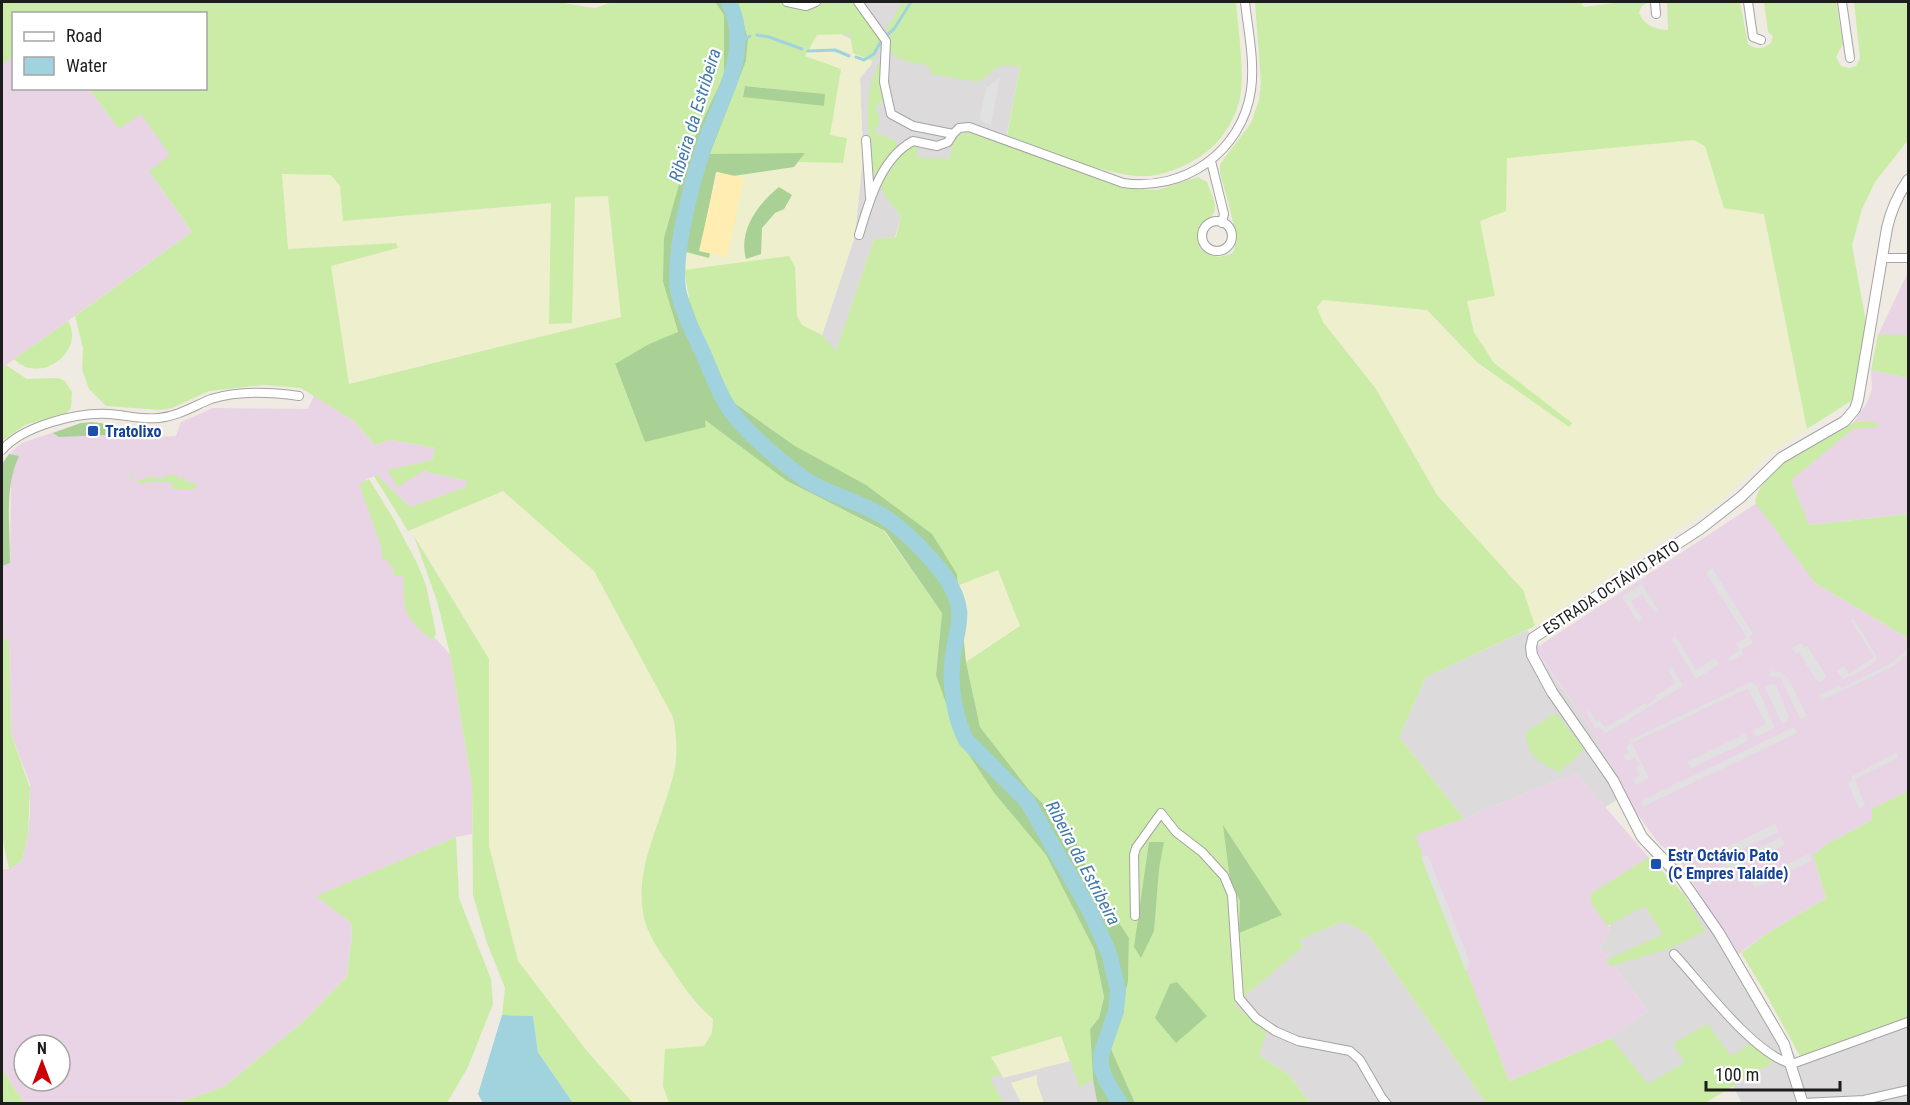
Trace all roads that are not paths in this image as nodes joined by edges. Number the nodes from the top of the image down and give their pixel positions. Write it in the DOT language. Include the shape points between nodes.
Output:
graph roads {
  1 [pos="787,2"];
  2 [pos="816,2"];
  3 [pos="858,2"];
  4 [pos="1245,2"];
  5 [pos="1655,2"];
  6 [pos="1748,2"];
  7 [pos="1842,2"];
  8 [pos="1656,14"];
  9 [pos="1761,40"];
  10 [pos="1850,58"];
  11 [pos="953,134"];
  12 [pos="866,140"];
  13 [pos="1211,161"];
  14 [pos="1908,180"];
  15 [pos="870,198"];
  16 [pos="1222,223"];
  17 [pos="859,235"];
  18 [pos="1881,258"];
  19 [pos="1908,258"];
  20 [pos="299,396"];
  21 [pos="2,450"];
  22 [pos="1135,916"];
  23 [pos="1674,954"];
  24 [pos="1908,1022"];
  25 [pos="1792,1064"];
  26 [pos="1908,1090"];
  27 [pos="1864,1102"];
  28 [pos="1803,1103"];
  29 [pos="1387,1104"];
  1 -- 2 [label="street" via="806,6"];
  3 -- 11 [label="street" via="886,41 884,82 891,114 913,126"];
  4 -- 13 [label="street" via="1252,77 1248,104 1232,138"];
  5 -- 8 [label="street"];
  6 -- 9 [label="street" via="1753,37"];
  7 -- 10 [label="street"];
  11 -- 13 [label="street" via="959,128 969,127 1123,183 1165,182 1186,176"];
  11 -- 15 [label="street" via="948,142 937,146 913,141 902,147"];
  12 -- 15 [label="street"];
  13 -- 16 [label="street" via="1224,214"];
  14 -- 18 [label="street, ESTRADA OCTÁVIO PATO" via="1891,212"];
  15 -- 17 [label="street"];
  18 -- 19 [label="street"];
  18 -- 25 [label="street, ESTRADA OCTÁVIO PATO" via="1858,400 1850,417 1781,458 1700,529 1533,638 1531,647 1552,692 1613,780 1642,837 1681,878 1719,933"];
  20 -- 21 [label="street" via="226,396 159,418 98,414 68,418 16,438"];
  22 -- 29 [label="street" via="1134,855 1161,813 1224,876 1232,895 1239,998 1256,1018 1275,1031 1298,1041 1350,1051 1360,1060"];
  23 -- 25 [label="street" via="1753,1040 1782,1062"];
  24 -- 25 [label="street"];
  25 -- 28 [label="street, ESTRADA OCTÁVIO PATO"];
  26 -- 27 [label="street"];
  27 -- 28 [label="street"];
}
